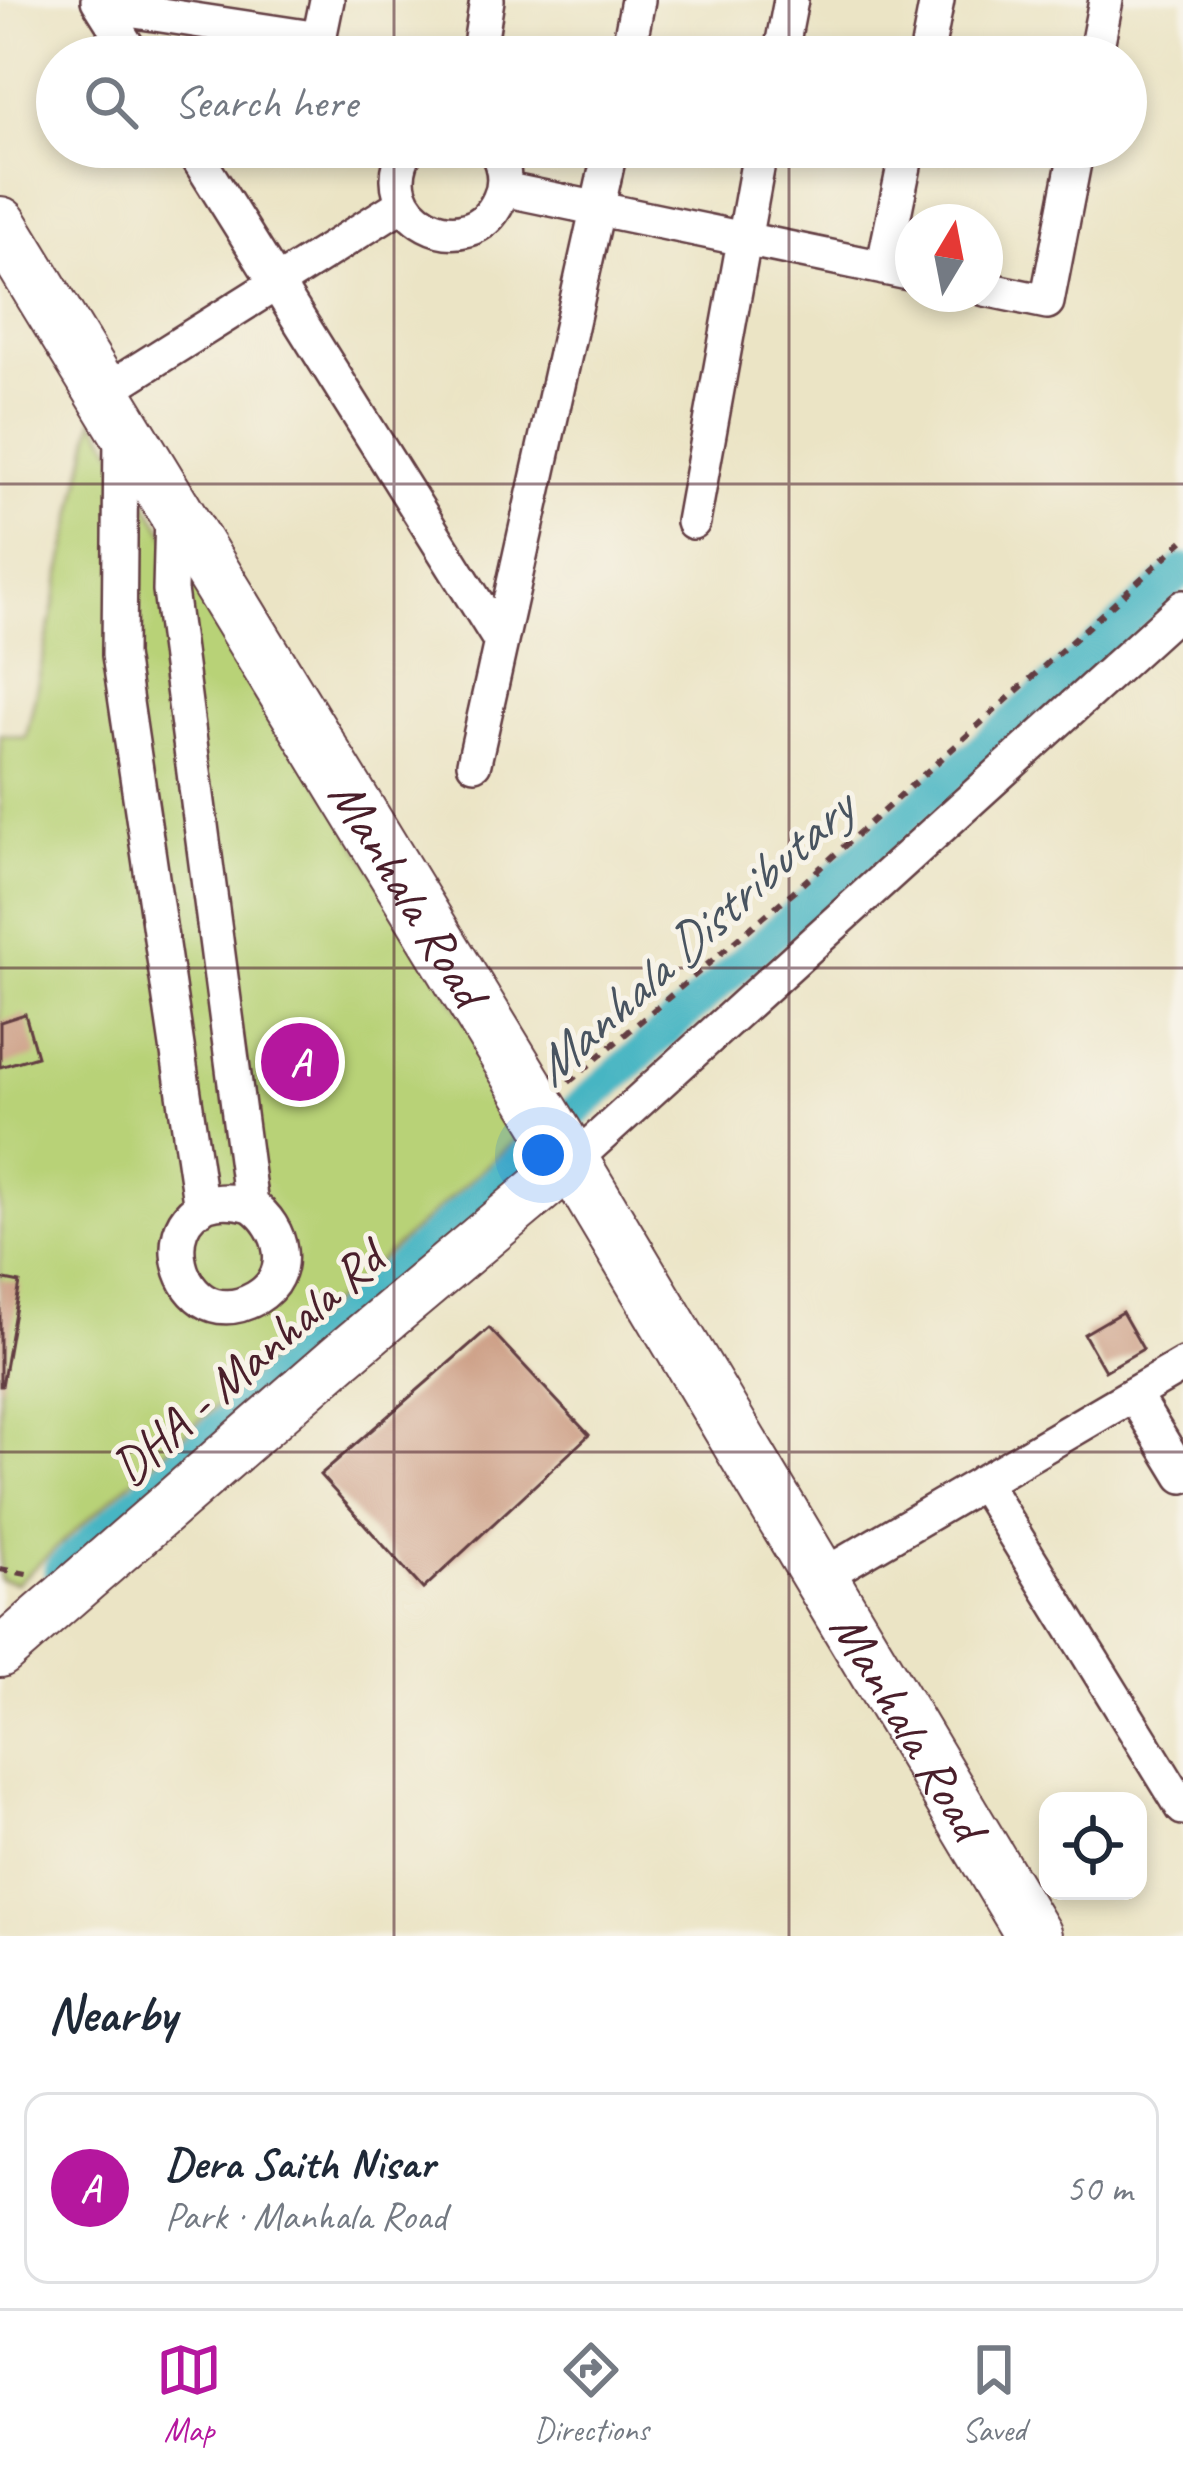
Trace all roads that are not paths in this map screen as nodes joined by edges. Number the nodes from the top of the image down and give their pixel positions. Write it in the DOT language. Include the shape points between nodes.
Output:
graph roads {
  1 [pos="327,0"];
  2 [pos="487,0"];
  3 [pos="638,0"];
  4 [pos="791,0"];
  5 [pos="937,0"];
  6 [pos="1106,0"];
  7 [pos="100,3"];
  8 [pos="121,36"];
  9 [pos="266,36"];
  10 [pos="326,36"];
  11 [pos="481,36"];
  12 [pos="631,36"];
  13 [pos="784,36"];
  14 [pos="930,36"];
  15 [pos="1099,36"];
  16 [pos="203,168"];
  17 [pos="399,168"];
  18 [pos="502,168"];
  19 [pos="607,168"];
  20 [pos="757,168"];
  21 [pos="906,168"];
  22 [pos="1074,168"];
  23 [pos="503,189"];
  24 [pos="404,203"];
  25 [pos="903,204"];
  26 [pos="600,209"];
  27 [pos="0,224"];
  28 [pos="742,239"];
  29 [pos="895,270"];
  30 [pos="276,283"];
  31 [pos="1003,293"];
  32 [pos="111,408"];
  33 [pos="172,508"];
  34 [pos="693,522"];
  35 [pos="1183,607"];
  36 [pos="501,642"];
  37 [pos="474,763"];
  38 [pos="572,1162"];
  39 [pos="251,1205"];
  40 [pos="201,1208"];
  41 [pos="1183,1365"];
  42 [pos="1133,1394"];
  43 [pos="1183,1476"];
  44 [pos="982,1482"];
  45 [pos="819,1578"];
  46 [pos="0,1653"];
  47 [pos="1183,1808"];
  48 [pos="1034,1936"];
  1 -- 10 [label="street"];
  2 -- 11 [label="street"];
  3 -- 12 [label="street"];
  4 -- 13 [label="street"];
  5 -- 14 [label="street"];
  6 -- 15 [label="street"];
  7 -- 8 [label="street"];
  7 -- 9 [label="street"];
  16 -- 30 [label="street"];
  17 -- 24 [label="street"];
  18 -- 23 [label="street"];
  19 -- 26 [label="street"];
  20 -- 28 [label="street"];
  21 -- 25 [label="street"];
  22 -- 31 [label="street" via="1047,302"];
  23 -- 24 [label="street" via="488,217 458,231 427,226"];
  23 -- 26 [label="street"];
  24 -- 30 [label="street"];
  26 -- 28 [label="street"];
  26 -- 36 [label="street"];
  27 -- 32 [label="main road, Manhala Road"];
  28 -- 29 [label="street"];
  28 -- 34 [label="street"];
  30 -- 32 [label="street"];
  30 -- 36 [label="street"];
  32 -- 33 [label="main road, Manhala Road"];
  32 -- 40 [label="street" via="119,655"];
  33 -- 38 [label="main road, Manhala Road"];
  33 -- 39 [label="street" via="170,590"];
  35 -- 38 [label="street"];
  36 -- 37 [label="street"];
  38 -- 45 [label="main road, Manhala Road"];
  38 -- 46 [label="main road, DHA - Manhala Rd"];
  39 -- 40 [label="street"];
  39 -- 40 [label="street" via="276,1229 280,1263 264,1293 232,1306 198,1297 178,1268 179,1234"];
  41 -- 42 [label="street"];
  42 -- 43 [label="street"];
  42 -- 44 [label="street"];
  44 -- 45 [label="street"];
  44 -- 47 [label="street"];
  45 -- 48 [label="main road, Manhala Road"];
}
